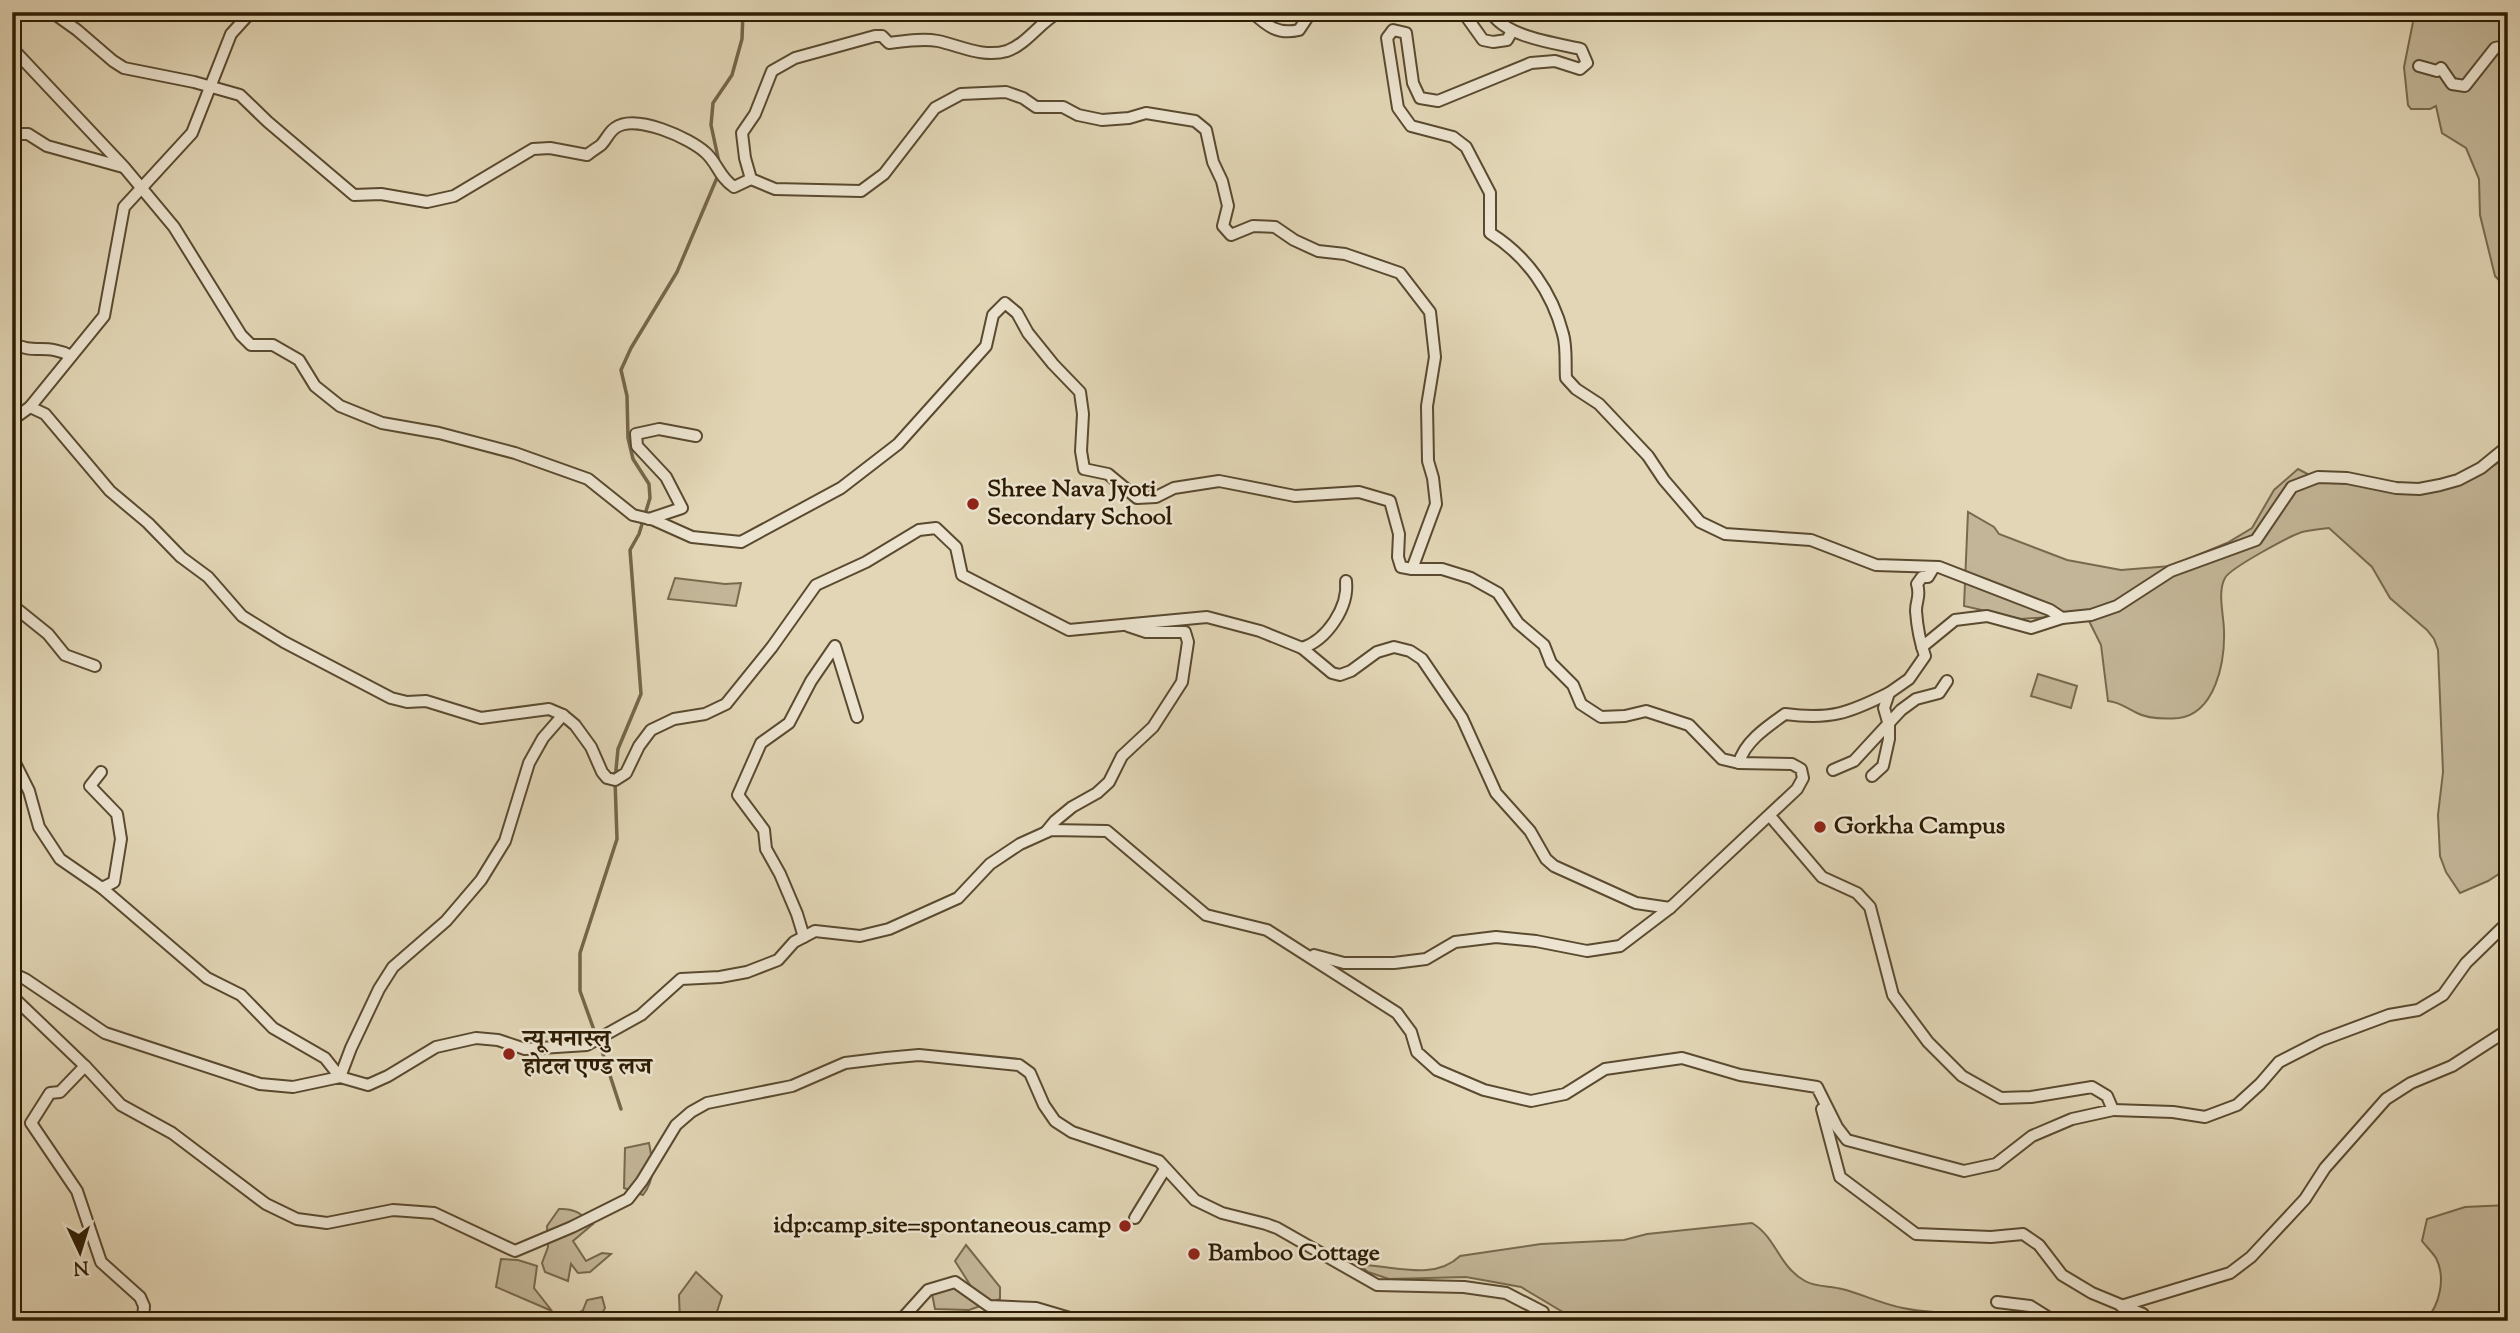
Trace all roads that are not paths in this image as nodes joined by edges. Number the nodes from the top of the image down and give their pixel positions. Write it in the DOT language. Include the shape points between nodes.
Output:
graph roads {
  1 [pos="251,12"];
  2 [pos="1059,12"];
  3 [pos="1252,12"];
  4 [pos="1311,12"];
  5 [pos="1463,12"];
  6 [pos="1491,12"];
  7 [pos="12,16"];
  8 [pos="1512,31"];
  9 [pos="12,48"];
  10 [pos="2508,49"];
  11 [pos="2419,66"];
  12 [pos="209,87"];
  13 [pos="12,134"];
  14 [pos="124,167"];
  15 [pos="751,179"];
  16 [pos="141,186"];
  17 [pos="12,343"];
  18 [pos="71,356"];
  19 [pos="30,407"];
  20 [pos="12,420"];
  21 [pos="696,436"];
  22 [pos="2508,446"];
  23 [pos="649,519"];
  24 [pos="1934,567"];
  25 [pos="1412,569"];
  26 [pos="1346,581"];
  27 [pos="12,605"];
  28 [pos="2062,618"];
  29 [pos="1125,625"];
  30 [pos="1922,647"];
  31 [pos="1302,648"];
  32 [pos="94,666"];
  33 [pos="1947,681"];
  34 [pos="1889,694"];
  35 [pos="563,715"];
  36 [pos="857,717"];
  37 [pos="1888,722"];
  38 [pos="12,757"];
  39 [pos="1739,763"];
  40 [pos="1833,770"];
  41 [pos="101,772"];
  42 [pos="1872,776"];
  43 [pos="1770,816"];
  44 [pos="1046,832"];
  45 [pos="102,888"];
  46 [pos="1670,908"];
  47 [pos="2508,922"];
  48 [pos="804,937"];
  49 [pos="1295,948"];
  50 [pos="12,973"];
  51 [pos="12,996"];
  52 [pos="2508,1027"];
  53 [pos="85,1066"];
  54 [pos="340,1077"];
  55 [pos="1817,1087"];
  56 [pos="2113,1110"];
  57 [pos="1166,1169"];
  58 [pos="1135,1218"];
  59 [pos="1997,1302"];
  60 [pos="2123,1306"];
  61 [pos="143,1321"];
  62 [pos="901,1321"];
  63 [pos="1080,1321"];
  64 [pos="1544,1321"];
  65 [pos="2054,1321"];
  66 [pos="2145,1321"];
  1 -- 12 [label="street" via="231,34"];
  2 -- 15 [label="street" via="1009,50 978,52 937,41 889,43 875,36 795,58 772,71 742,133"];
  3 -- 4 [label="street" via="1278,32 1288,33 1300,30"];
  5 -- 8 [label="street" via="1483,40 1507,40"];
  6 -- 8 [label="street"];
  7 -- 12 [label="street" via="56,15 124,68"];
  8 -- 24 [label="street" via="1581,49 1587,62 1580,69 1555,61 1531,63 1438,101 1420,98 1413,83 1406,33 1393,30 1387,38 1398,108 1411,126 1453,137 1466,146 1490,193 1490,233 1525,260 1544,288 1564,335 1566,378 1599,404 1648,456 1700,522 1725,534 1811,540 1876,565"];
  9 -- 14 [label="street"];
  10 -- 11 [label="street" via="2496,48 2465,86 2452,83 2441,68"];
  12 -- 15 [label="street" via="240,95 354,195 381,194 427,202 454,196 533,149 587,155 615,128 629,122 685,139 707,154 734,187"];
  12 -- 16 [label="street" via="192,133"];
  13 -- 14 [label="street" via="28,134 47,145"];
  14 -- 16 [label="street"];
  15 -- 25 [label="street" via="775,189 861,191 884,174 935,108 961,94 1006,92 1036,107 1063,107 1102,120 1146,113 1195,121 1206,130 1228,206 1223,226 1231,235 1253,226 1275,227 1318,251 1345,254 1400,273 1430,312 1435,357 1427,406 1428,461 1436,504"];
  16 -- 18 [label="street" via="124,207 104,316"];
  16 -- 23 [label="street" via="174,227 241,335 251,345 273,345 299,360 315,386 340,406 382,423 515,453 588,480 633,515"];
  17 -- 18 [label="street" via="23,349 57,348"];
  18 -- 19 [label="street"];
  19 -- 20 [label="street"];
  19 -- 35 [label="street" via="45,414 110,491 208,578 242,616 284,642 391,698 426,701 481,718 549,709"];
  21 -- 23 [label="street" via="659,429 636,434 637,446 666,477 682,508"];
  22 -- 28 [label="street" via="2481,468 2440,485 2396,488 2318,477 2292,487 2256,540 2171,571 2117,606"];
  23 -- 25 [label="street" via="692,537 741,542 841,488 898,444 973,362 986,346 993,315 1005,303 1080,392 1084,469 1108,474 1137,498 1219,481 1295,496 1359,492 1390,501 1401,567"];
  24 -- 28 [label="street"];
  24 -- 30 [label="street" via="1917,584"];
  25 -- 39 [label="street" via="1442,569 1497,593 1518,622 1544,645 1551,663 1573,685 1581,704 1601,717 1646,711 1689,725 1722,759"];
  26 -- 31 [label="street" via="1348,596 1333,622 1313,645"];
  27 -- 32 [label="street" via="48,634 65,655"];
  28 -- 30 [label="street" via="2031,628 1987,616 1955,620"];
  29 -- 31 [label="street" via="1207,617"];
  29 -- 35 [label="street" via="1069,630 962,575 956,547 936,528 919,530 817,585 726,704 651,730 621,778 607,778 583,736"];
  29 -- 44 [label="street" via="1146,632 1185,632 1188,642 1182,682 1153,727 1122,756 1109,782"];
  30 -- 34 [label="street" via="1925,656 1920,666"];
  31 -- 46 [label="street" via="1332,674 1340,675 1394,647 1422,659 1462,718 1496,793 1530,831 1546,859 1636,904"];
  33 -- 37 [label="street" via="1939,693 1916,699"];
  34 -- 37 [label="street" via="1884,708"];
  34 -- 39 [label="street" via="1850,711 1816,718 1785,714 1749,745"];
  35 -- 54 [label="street" via="529,763 505,841 481,880 446,921 393,967"];
  36 -- 48 [label="street" via="835,646 789,723 761,743 738,794 764,830 766,849"];
  37 -- 40 [label="street" via="1854,761"];
  37 -- 42 [label="street" via="1883,766"];
  38 -- 45 [label="street" via="29,791 39,827 60,859"];
  39 -- 43 [label="street" via="1792,764 1801,769 1803,778 1797,789"];
  41 -- 45 [label="street" via="90,786 117,814 121,839 114,882"];
  43 -- 46 [label="street"];
  43 -- 56 [label="street" via="1822,877 1857,893 1870,907 1893,995 1928,1042 1962,1076 2001,1098 2092,1087 2107,1096"];
  44 -- 48 [label="street" via="990,864 958,898 889,929 860,936 815,931"];
  44 -- 49 [label="street" via="1107,831 1206,915 1267,930"];
  45 -- 54 [label="street" via="207,978 241,995 273,1028 324,1058"];
  46 -- 49 [label="street" via="1620,946 1587,951 1496,937 1455,942 1426,959 1394,964 1344,963"];
  47 -- 56 [label="street" via="2466,963 2443,995 2418,1010 2389,1014 2279,1062 2236,1105 2205,1117"];
  48 -- 54 [label="street" via="778,960 747,972 681,979 641,1015 587,1045 525,1049 475,1038 436,1046 368,1085"];
  49 -- 55 [label="street" via="1397,1013 1411,1032 1417,1052 1437,1070 1484,1090 1531,1101 1565,1094 1605,1069 1682,1058 1740,1075"];
  50 -- 54 [label="street" via="105,1033 260,1084 293,1087"];
  51 -- 53 [label="street"];
  52 -- 60 [label="street" via="2452,1066 2386,1099 2325,1168 2305,1199 2230,1273"];
  53 -- 57 [label="street" via="121,1105 172,1133 266,1204 297,1219 327,1223 393,1210 434,1213 515,1251 628,1199 676,1125 691,1112 708,1103 792,1086 845,1063 919,1055 1019,1065 1030,1073 1055,1121 1093,1141 1158,1161"];
  53 -- 61 [label="street" via="60,1093 50,1093 31,1123 76,1191 101,1262 140,1297"];
  55 -- 56 [label="street" via="1847,1140 1964,1171 1997,1164 2032,1136 2072,1119"];
  55 -- 60 [label="street" via="1840,1177 1916,1234 2023,1234 2039,1245 2062,1275"];
  57 -- 58 [label="street"];
  57 -- 64 [label="street" via="1195,1200 1222,1213 1277,1228 1377,1285 1506,1293 1543,1312"];
  59 -- 65 [label="street" via="2030,1306"];
  60 -- 66 [label="street" via="2143,1314"];
  62 -- 63 [label="street" via="928,1290 955,1282 989,1306 1036,1308"];
}
